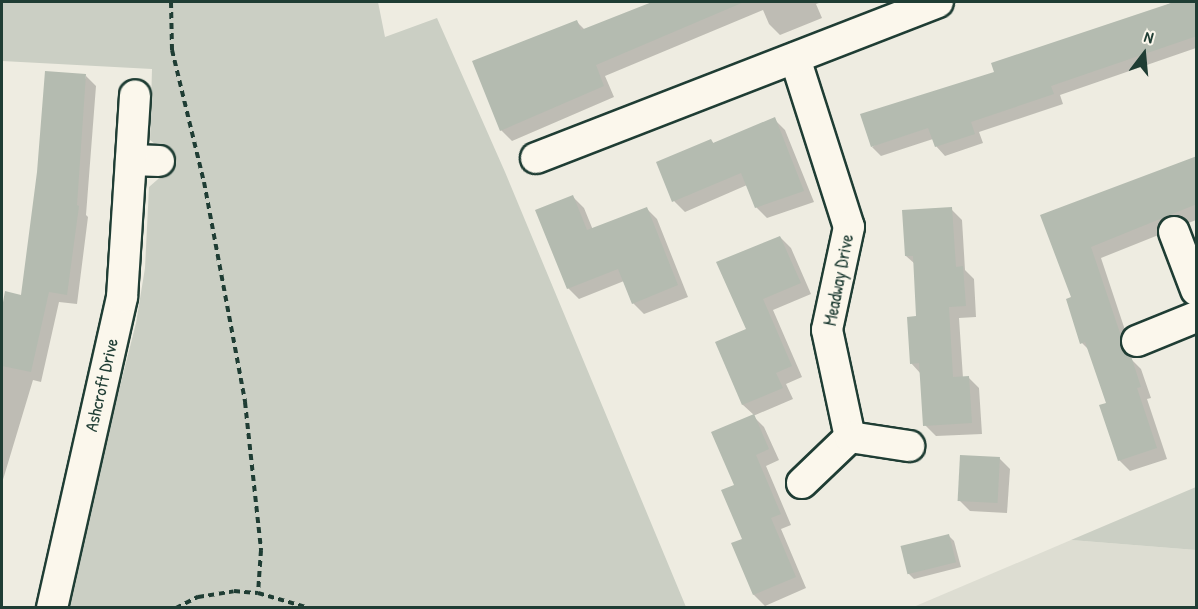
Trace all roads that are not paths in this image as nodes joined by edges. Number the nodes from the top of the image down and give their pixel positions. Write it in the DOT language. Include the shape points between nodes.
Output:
graph roads {
  1 [pos="938,2"];
  2 [pos="795,58"];
  3 [pos="135,95"];
  4 [pos="536,158"];
  5 [pos="1174,232"];
  6 [pos="1197,290"];
  7 [pos="1197,317"];
  8 [pos="1137,341"];
  9 [pos="850,437"];
  10 [pos="909,446"];
  11 [pos="802,483"];
  12 [pos="52,608"];
  1 -- 2 [label="street"];
  2 -- 4 [label="street"];
  2 -- 9 [label="street, Meadway Drive" via="849,227 827,330"];
  3 -- 12 [label="street, Ashcroft Drive" via="145,161 122,297"];
  5 -- 6 [label="street"];
  7 -- 8 [label="street"];
  9 -- 10 [label="street"];
  9 -- 11 [label="street"];
}
